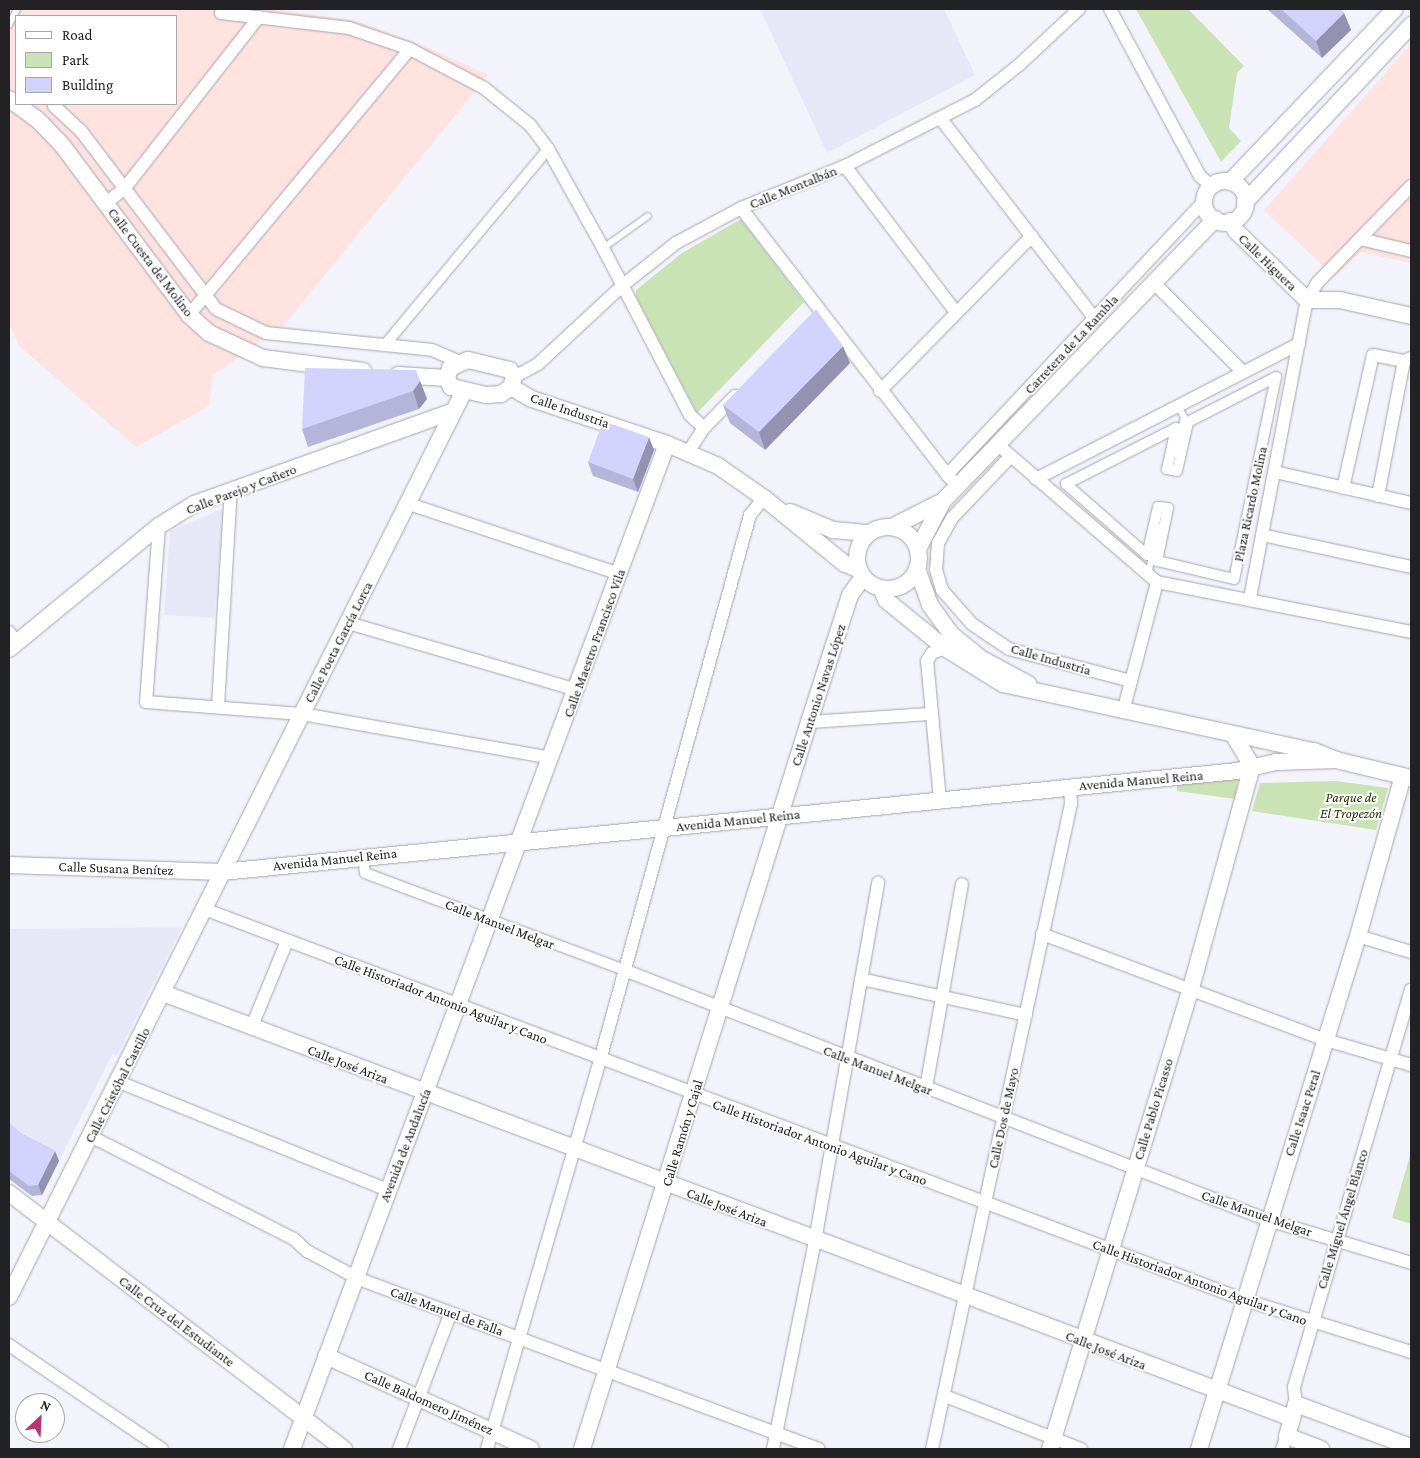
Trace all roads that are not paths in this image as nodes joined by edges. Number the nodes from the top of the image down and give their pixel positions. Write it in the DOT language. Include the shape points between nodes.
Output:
graph roads {
  1 [pos="17,9"];
  2 [pos="1079,9"];
  3 [pos="1110,9"];
  4 [pos="1395,9"];
  5 [pos="221,13"];
  6 [pos="260,18"];
  7 [pos="9,25"];
  8 [pos="1411,25"];
  9 [pos="410,49"];
  10 [pos="17,105"];
  11 [pos="54,106"];
  12 [pos="941,119"];
  13 [pos="548,149"];
  14 [pos="845,166"];
  15 [pos="1230,182"];
  16 [pos="1411,186"];
  17 [pos="124,189"];
  18 [pos="1207,194"];
  19 [pos="106,202"];
  20 [pos="1245,202"];
  21 [pos="741,208"];
  22 [pos="648,216"];
  23 [pos="1223,220"];
  24 [pos="1032,236"];
  25 [pos="1360,239"];
  26 [pos="603,248"];
  27 [pos="1411,251"];
  28 [pos="1154,283"];
  29 [pos="623,285"];
  30 [pos="204,298"];
  31 [pos="1307,300"];
  32 [pos="821,310"];
  33 [pos="956,312"];
  34 [pos="189,315"];
  35 [pos="1411,316"];
  36 [pos="1095,319"];
  37 [pos="807,324"];
  38 [pos="1298,344"];
  39 [pos="384,346"];
  40 [pos="1407,360"];
  41 [pos="458,361"];
  42 [pos="1242,371"];
  43 [pos="1276,377"];
  44 [pos="446,378"];
  45 [pos="512,382"];
  46 [pos="746,386"];
  47 [pos="880,391"];
  48 [pos="463,393"];
  49 [pos="1177,405"];
  50 [pos="451,412"];
  51 [pos="704,428"];
  52 [pos="667,444"];
  53 [pos="997,444"];
  54 [pos="689,452"];
  55 [pos="1010,458"];
  56 [pos="1173,467"];
  57 [pos="1275,472"];
  58 [pos="1036,479"];
  59 [pos="952,480"];
  60 [pos="1343,488"];
  61 [pos="231,490"];
  62 [pos="1378,496"];
  63 [pos="764,498"];
  64 [pos="942,501"];
  65 [pos="409,504"];
  66 [pos="1411,504"];
  67 [pos="1163,511"];
  68 [pos="159,526"];
  69 [pos="892,527"];
  70 [pos="869,532"];
  71 [pos="1262,535"];
  72 [pos="918,548"];
  73 [pos="1411,567"];
  74 [pos="917,568"];
  75 [pos="861,573"];
  76 [pos="619,574"];
  77 [pos="1153,578"];
  78 [pos="881,588"];
  79 [pos="1250,598"];
  80 [pos="348,623"];
  81 [pos="1411,632"];
  82 [pos="11,641"];
  83 [pos="946,648"];
  84 [pos="1131,681"];
  85 [pos="577,690"];
  86 [pos="1043,692"];
  87 [pos="218,706"];
  88 [pos="1123,712"];
  89 [pos="302,714"];
  90 [pos="930,714"];
  91 [pos="809,722"];
  92 [pos="1234,736"];
  93 [pos="551,758"];
  94 [pos="1336,760"];
  95 [pos="1252,766"];
  96 [pos="1407,777"];
  97 [pos="1070,787"];
  98 [pos="940,800"];
  99 [pos="779,816"];
  100 [pos="663,828"];
  101 [pos="518,841"];
  102 [pos="363,855"];
  103 [pos="9,865"];
  104 [pos="222,872"];
  105 [pos="878,883"];
  106 [pos="962,884"];
  107 [pos="204,909"];
  108 [pos="490,921"];
  109 [pos="1042,934"];
  110 [pos="1358,936"];
  111 [pos="287,940"];
  112 [pos="1411,952"];
  113 [pos="624,970"];
  114 [pos="861,979"];
  115 [pos="1191,988"];
  116 [pos="1411,990"];
  117 [pos="163,993"];
  118 [pos="942,994"];
  119 [pos="458,1005"];
  120 [pos="720,1008"];
  121 [pos="1026,1015"];
  122 [pos="252,1026"];
  123 [pos="1326,1040"];
  124 [pos="847,1058"];
  125 [pos="1390,1058"];
  126 [pos="600,1060"];
  127 [pos="1411,1065"];
  128 [pos="119,1082"];
  129 [pos="926,1088"];
  130 [pos="425,1094"];
  131 [pos="693,1095"];
  132 [pos="1002,1118"];
  133 [pos="92,1136"];
  134 [pos="832,1146"];
  135 [pos="572,1148"];
  136 [pos="1135,1168"];
  137 [pos="666,1184"];
  138 [pos="388,1190"];
  139 [pos="9,1193"];
  140 [pos="985,1204"];
  141 [pos="1268,1220"];
  142 [pos="48,1222"];
  143 [pos="1335,1240"];
  144 [pos="815,1241"];
  145 [pos="1109,1250"];
  146 [pos="1411,1263"];
  147 [pos="355,1276"];
  148 [pos="9,1297"];
  149 [pos="965,1297"];
  150 [pos="1245,1300"];
  151 [pos="450,1315"];
  152 [pos="1312,1322"];
  153 [pos="520,1337"];
  154 [pos="1082,1341"];
  155 [pos="9,1345"];
  156 [pos="1411,1352"];
  157 [pos="326,1356"];
  158 [pos="608,1370"];
  159 [pos="1217,1392"];
  160 [pos="944,1396"];
  161 [pos="420,1397"];
  162 [pos="1294,1411"];
  163 [pos="304,1418"];
  164 [pos="492,1431"];
  165 [pos="777,1434"];
  166 [pos="1284,1442"];
  167 [pos="1052,1444"];
  168 [pos="1411,1447"];
  169 [pos="162,1449"];
  170 [pos="292,1449"];
  171 [pos="330,1449"];
  172 [pos="344,1449"];
  173 [pos="399,1449"];
  174 [pos="487,1449"];
  175 [pos="531,1449"];
  176 [pos="582,1449"];
  177 [pos="774,1449"];
  178 [pos="819,1449"];
  179 [pos="932,1449"];
  180 [pos="1081,1449"];
  181 [pos="1199,1449"];
  182 [pos="1322,1449"];
  1 -- 7 [label="lane"];
  2 -- 12 [label="street, Calle Montalbán" via="988,91"];
  3 -- 18 [label="street"];
  4 -- 15 [label="street"];
  5 -- 6 [label="street"];
  6 -- 9 [label="street" via="349,28"];
  6 -- 17 [label="street"];
  8 -- 20 [label="street"];
  9 -- 13 [label="street" via="484,88 530,125"];
  9 -- 30 [label="street"];
  10 -- 19 [label="street, Calle Cuesta del Molino" via="37,119 62,145"];
  11 -- 17 [label="street, Calle Cuesta del Molino" via="81,131"];
  12 -- 14 [label="street, Calle Montalbán"];
  12 -- 24 [label="street"];
  13 -- 26 [label="street"];
  13 -- 39 [label="street"];
  14 -- 21 [label="street, Calle Montalbán"];
  14 -- 33 [label="street"];
  15 -- 18 [label="street"];
  15 -- 20 [label="street" via="1241,189"];
  16 -- 25 [label="street"];
  17 -- 19 [label="street"];
  17 -- 30 [label="street, Calle Cuesta del Molino"];
  18 -- 23 [label="street" via="1208,213"];
  18 -- 36 [label="street, Carretera de La Rambla"];
  19 -- 34 [label="street, Calle Cuesta del Molino"];
  20 -- 23 [label="street" via="1241,214"];
  21 -- 29 [label="street, Calle Montalbán" via="676,243"];
  21 -- 32 [label="street"];
  22 -- 26 [label="lane"];
  23 -- 28 [label="street, Carretera de La Rambla"];
  23 -- 31 [label="street, Calle Higuera"];
  24 -- 33 [label="street"];
  24 -- 36 [label="street"];
  25 -- 27 [label="street"];
  25 -- 31 [label="street" via="1318,282"];
  26 -- 29 [label="street"];
  28 -- 42 [label="street"];
  28 -- 53 [label="street, Carretera de La Rambla"];
  29 -- 45 [label="street, Calle Montalbán" via="538,364"];
  29 -- 51 [label="street" via="690,415"];
  30 -- 34 [label="street"];
  30 -- 39 [label="street, Calle Cuesta del Molino" via="233,319 266,333"];
  31 -- 35 [label="street" via="1340,300"];
  31 -- 38 [label="street, Plaza Ricardo Molina"];
  32 -- 37 [label="street"];
  32 -- 47 [label="street"];
  33 -- 47 [label="street"];
  34 -- 44 [label="street, Calle Cuesta del Molino" via="209,333 263,358 349,370"];
  36 -- 59 [label="street, Carretera de La Rambla"];
  38 -- 42 [label="street"];
  38 -- 57 [label="street, Plaza Ricardo Molina" via="1299,355"];
  39 -- 41 [label="street, Calle Cuesta del Molino" via="432,350"];
  40 -- 60 [label="street" via="1373,355"];
  40 -- 62 [label="street"];
  41 -- 44 [label="street"];
  41 -- 45 [label="street, Calle Industria" via="500,366 510,370"];
  42 -- 49 [label="street"];
  43 -- 43 [label="street, Plaza Ricardo Molina" via="1188,422 1177,471 1167,468 1176,428 1066,484 1147,554 1158,506 1168,508 1157,561 1234,580"];
  44 -- 48 [label="street" via="451,387"];
  45 -- 48 [label="street" via="501,394"];
  45 -- 52 [label="street, Calle Industria" via="532,398"];
  46 -- 51 [label="street"];
  47 -- 59 [label="street"];
  48 -- 50 [label="street, Calle Poeta García Lorca"];
  49 -- 56 [label="lane" via="1184,417"];
  49 -- 58 [label="street"];
  50 -- 61 [label="street, Calle Parejo y Cañero"];
  50 -- 65 [label="street, Calle Poeta García Lorca" via="447,430"];
  51 -- 54 [label="street"];
  52 -- 54 [label="street, Calle Industria"];
  52 -- 76 [label="street, Calle Maestro Francisco Vila"];
  53 -- 55 [label="street"];
  53 -- 59 [label="street, Carretera de La Rambla"];
  54 -- 63 [label="street, Calle Industria" via="718,466"];
  55 -- 58 [label="street"];
  55 -- 84 [label="street, Calle Industria" via="952,518 938,544 936,570 942,590 972,624 1009,649"];
  57 -- 60 [label="street"];
  57 -- 71 [label="street, Plaza Ricardo Molina"];
  58 -- 77 [label="street"];
  59 -- 64 [label="street, Carretera de La Rambla"];
  60 -- 62 [label="street"];
  61 -- 68 [label="street, Calle Parejo y Cañero" via="194,504"];
  61 -- 87 [label="street"];
  62 -- 66 [label="street"];
  63 -- 70 [label="street, Calle Industria" via="808,522 833,530"];
  63 -- 75 [label="street, Calle Industria" via="845,564"];
  63 -- 100 [label="street" via="750,515"];
  64 -- 69 [label="street, Carretera de La Rambla"];
  64 -- 72 [label="street, Carretera de La Rambla"];
  65 -- 76 [label="street"];
  65 -- 80 [label="street, Calle Poeta García Lorca"];
  67 -- 77 [label="lane"];
  68 -- 82 [label="street, Calle Parejo y Cañero"];
  68 -- 87 [label="street" via="146,702"];
  69 -- 70 [label="street"];
  69 -- 72 [label="street" via="908,534"];
  70 -- 75 [label="street" via="857,552"];
  71 -- 73 [label="street"];
  71 -- 79 [label="street, Plaza Ricardo Molina"];
  72 -- 74 [label="street"];
  74 -- 78 [label="street" via="907,583 890,589"];
  74 -- 86 [label="street, Calle Industria" via="930,606 952,634 980,658"];
  75 -- 78 [label="street"];
  75 -- 91 [label="street, Calle Antonio Navas López" via="850,595"];
  76 -- 85 [label="street, Calle Maestro Francisco Vila"];
  77 -- 79 [label="street"];
  77 -- 84 [label="street"];
  78 -- 83 [label="street, Calle Industria" via="886,600"];
  79 -- 81 [label="street"];
  80 -- 85 [label="street"];
  80 -- 89 [label="street, Calle Poeta García Lorca"];
  83 -- 86 [label="street, Calle Industria" via="1003,684"];
  83 -- 90 [label="street" via="932,654 928,661"];
  84 -- 88 [label="street"];
  85 -- 93 [label="street, Calle Maestro Francisco Vila"];
  86 -- 88 [label="street, Calle Industria"];
  87 -- 89 [label="street"];
  88 -- 92 [label="street, Calle Industria"];
  89 -- 93 [label="street"];
  89 -- 104 [label="street, Calle Poeta García Lorca"];
  90 -- 91 [label="street"];
  90 -- 98 [label="street"];
  91 -- 99 [label="street, Calle Antonio Navas López"];
  92 -- 94 [label="street, Calle Industria" via="1314,751"];
  92 -- 95 [label="street"];
  93 -- 101 [label="street, Calle Maestro Francisco Vila"];
  94 -- 95 [label="street, Avenida Manuel Reina"];
  94 -- 96 [label="street"];
  95 -- 97 [label="street, Avenida Manuel Reina" via="1236,772"];
  95 -- 115 [label="street, Calle Pablo Picasso"];
  96 -- 110 [label="street, Calle Isaac Peral"];
  97 -- 98 [label="street, Avenida Manuel Reina"];
  97 -- 109 [label="street, Calle Dos de Mayo" via="1071,804"];
  98 -- 99 [label="street, Avenida Manuel Reina"];
  99 -- 100 [label="street, Avenida Manuel Reina"];
  99 -- 120 [label="street, Calle Ramón y Cajal"];
  100 -- 101 [label="street, Avenida Manuel Reina"];
  100 -- 113 [label="street"];
  101 -- 102 [label="street, Avenida Manuel Reina"];
  101 -- 108 [label="street, Avenida de Andalucía"];
  102 -- 104 [label="street, Avenida Manuel Reina"];
  102 -- 108 [label="street, Calle Manuel Melgar" via="365,873"];
  103 -- 104 [label="street, Calle Susana Benítez"];
  104 -- 107 [label="street, Calle Cristóbal Castillo"];
  105 -- 114 [label="street"];
  106 -- 118 [label="street"];
  107 -- 111 [label="street, Calle Historiador Antonio Aguilar y Cano"];
  107 -- 117 [label="street, Calle Cristóbal Castillo"];
  108 -- 113 [label="street, Calle Manuel Melgar"];
  108 -- 119 [label="street, Avenida de Andalucía"];
  109 -- 115 [label="street"];
  109 -- 121 [label="street, Calle Dos de Mayo"];
  110 -- 112 [label="street"];
  110 -- 123 [label="street, Calle Isaac Peral"];
  111 -- 119 [label="street, Calle Historiador Antonio Aguilar y Cano"];
  111 -- 122 [label="street"];
  113 -- 120 [label="street, Calle Manuel Melgar"];
  113 -- 126 [label="street"];
  114 -- 118 [label="street"];
  114 -- 124 [label="street"];
  115 -- 123 [label="street"];
  115 -- 136 [label="street, Calle Pablo Picasso"];
  116 -- 125 [label="street, Calle Miguel Ángel Blanco"];
  117 -- 122 [label="street, Calle José Ariza"];
  117 -- 128 [label="street, Calle Cristóbal Castillo"];
  118 -- 121 [label="street"];
  118 -- 129 [label="street"];
  119 -- 126 [label="street, Calle Historiador Antonio Aguilar y Cano"];
  119 -- 130 [label="street, Avenida de Andalucía"];
  120 -- 124 [label="street, Calle Manuel Melgar"];
  120 -- 131 [label="street, Calle Ramón y Cajal"];
  121 -- 132 [label="street, Calle Dos de Mayo"];
  122 -- 130 [label="street, Calle José Ariza"];
  123 -- 125 [label="street"];
  123 -- 141 [label="street, Calle Isaac Peral"];
  124 -- 129 [label="street, Calle Manuel Melgar"];
  124 -- 134 [label="street"];
  125 -- 127 [label="street"];
  125 -- 143 [label="street, Calle Miguel Ángel Blanco"];
  126 -- 131 [label="street, Calle Historiador Antonio Aguilar y Cano"];
  126 -- 135 [label="street"];
  128 -- 133 [label="street, Calle Cristóbal Castillo"];
  128 -- 138 [label="street"];
  129 -- 132 [label="street, Calle Manuel Melgar"];
  130 -- 135 [label="street, Calle José Ariza"];
  130 -- 138 [label="street, Avenida de Andalucía"];
  131 -- 134 [label="street, Calle Historiador Antonio Aguilar y Cano"];
  131 -- 137 [label="street, Calle Ramón y Cajal"];
  132 -- 136 [label="street, Calle Manuel Melgar"];
  132 -- 140 [label="street, Calle Dos de Mayo"];
  133 -- 142 [label="street, Calle Cristóbal Castillo"];
  133 -- 147 [label="street, Calle Manuel de Falla" via="294,1240 307,1251"];
  134 -- 140 [label="street, Calle Historiador Antonio Aguilar y Cano"];
  134 -- 144 [label="street"];
  135 -- 137 [label="street, Calle José Ariza"];
  135 -- 153 [label="street"];
  136 -- 141 [label="street, Calle Manuel Melgar"];
  136 -- 145 [label="street, Calle Pablo Picasso"];
  137 -- 144 [label="street, Calle José Ariza"];
  137 -- 158 [label="street, Calle Ramón y Cajal"];
  138 -- 147 [label="street, Avenida de Andalucía"];
  139 -- 142 [label="street, Calle Cruz del Estudiante"];
  140 -- 145 [label="street, Calle Historiador Antonio Aguilar y Cano"];
  140 -- 149 [label="street, Calle Dos de Mayo"];
  141 -- 143 [label="street, Calle Manuel Melgar"];
  141 -- 150 [label="street, Calle Isaac Peral"];
  142 -- 148 [label="street, Calle Cristóbal Castillo"];
  142 -- 163 [label="street, Calle Cruz del Estudiante"];
  143 -- 146 [label="street, Calle Manuel Melgar"];
  143 -- 152 [label="street, Calle Miguel Ángel Blanco"];
  144 -- 149 [label="street, Calle José Ariza"];
  144 -- 165 [label="street"];
  145 -- 150 [label="street, Calle Historiador Antonio Aguilar y Cano"];
  145 -- 154 [label="street, Calle Pablo Picasso"];
  147 -- 151 [label="street, Calle Manuel de Falla"];
  147 -- 157 [label="street, Avenida de Andalucía"];
  149 -- 154 [label="street, Calle José Ariza"];
  149 -- 160 [label="street, Calle Dos de Mayo"];
  150 -- 152 [label="street, Calle Historiador Antonio Aguilar y Cano"];
  150 -- 159 [label="street, Calle Isaac Peral"];
  151 -- 153 [label="street, Calle Manuel de Falla"];
  151 -- 161 [label="street"];
  152 -- 156 [label="street, Calle Historiador Antonio Aguilar y Cano"];
  152 -- 162 [label="street, Calle Miguel Ángel Blanco" via="1294,1387"];
  153 -- 158 [label="street, Calle Manuel de Falla"];
  153 -- 164 [label="street"];
  154 -- 159 [label="street, Calle José Ariza"];
  154 -- 167 [label="street, Calle Pablo Picasso"];
  155 -- 169 [label="street"];
  157 -- 161 [label="street, Calle Baldomero Jiménez"];
  157 -- 163 [label="street, Avenida de Andalucía"];
  158 -- 165 [label="street, Calle Manuel de Falla"];
  158 -- 176 [label="street, Calle Ramón y Cajal"];
  159 -- 162 [label="street, Calle José Ariza"];
  159 -- 181 [label="street, Calle Isaac Peral"];
  160 -- 167 [label="street"];
  160 -- 179 [label="street, Calle Dos de Mayo"];
  161 -- 164 [label="street, Calle Baldomero Jiménez"];
  161 -- 173 [label="street"];
  162 -- 166 [label="street, Calle Miguel Ángel Blanco"];
  162 -- 168 [label="street, Calle José Ariza"];
  163 -- 170 [label="street, Avenida de Andalucía"];
  163 -- 171 [label="street"];
  163 -- 172 [label="street, Calle Cruz del Estudiante"];
  164 -- 174 [label="street"];
  164 -- 175 [label="street, Calle Baldomero Jiménez"];
  165 -- 177 [label="street"];
  165 -- 178 [label="street, Calle Manuel de Falla"];
  166 -- 182 [label="street"];
  167 -- 180 [label="street"];
}
